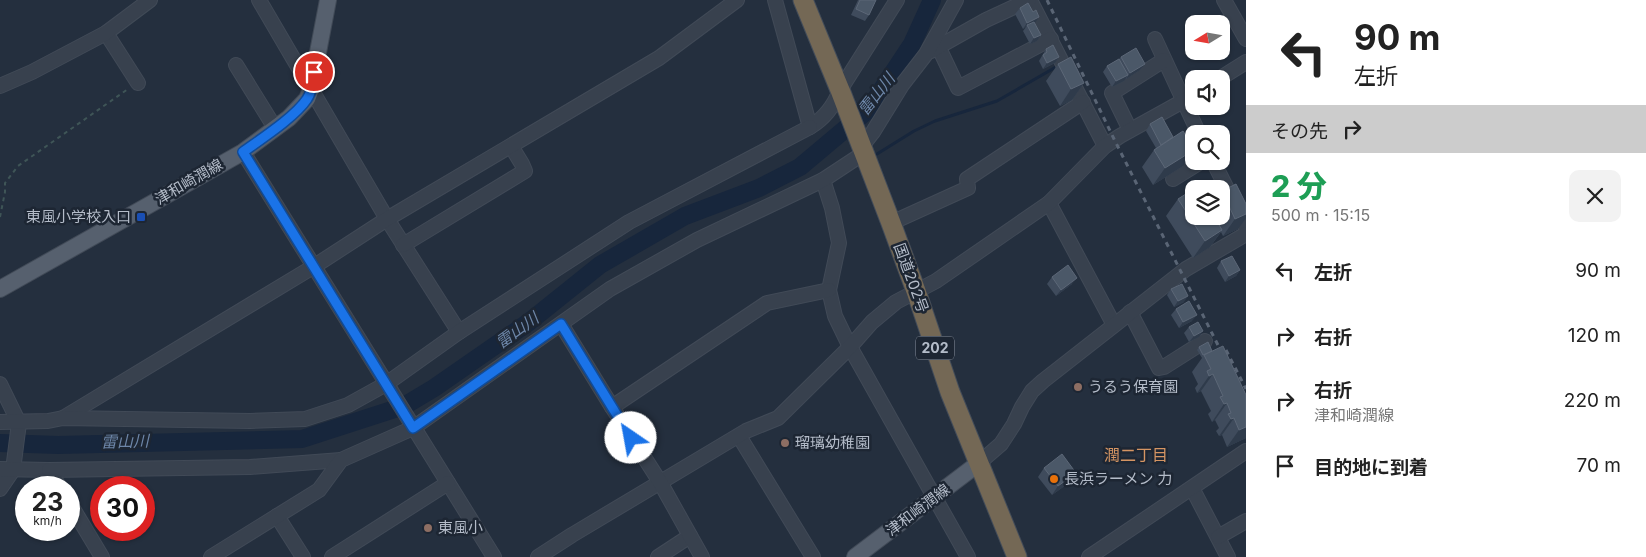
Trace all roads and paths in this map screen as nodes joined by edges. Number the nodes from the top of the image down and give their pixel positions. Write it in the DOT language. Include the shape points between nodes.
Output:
graph roads {
  1 [pos="259,0"];
  2 [pos="328,0"];
  3 [pos="737,0"];
  4 [pos="775,0"];
  5 [pos="803,0"];
  6 [pos="897,0"];
  7 [pos="956,0"];
  8 [pos="1030,0"];
  9 [pos="1224,0"];
  10 [pos="142,2"];
  11 [pos="106,33"];
  12 [pos="1051,39"];
  13 [pos="1155,39"];
  14 [pos="1246,39"];
  15 [pos="932,51"];
  16 [pos="1164,60"];
  17 [pos="1246,62"];
  18 [pos="236,65"];
  19 [pos="1230,72"];
  20 [pos="138,83"];
  21 [pos="0,86"];
  22 [pos="311,89"];
  23 [pos="840,90"];
  24 [pos="1185,93"];
  25 [pos="1185,100"];
  26 [pos="1083,102"];
  27 [pos="810,127"];
  28 [pos="275,128"];
  29 [pos="1130,130"];
  30 [pos="861,145"];
  31 [pos="510,146"];
  32 [pos="1105,146"];
  33 [pos="243,152"];
  34 [pos="1188,170"];
  35 [pos="1218,170"];
  36 [pos="1174,179"];
  37 [pos="823,180"];
  38 [pos="1049,203"];
  39 [pos="0,217"];
  40 [pos="387,220"];
  41 [pos="892,223"];
  42 [pos="1246,227"];
  43 [pos="1246,234"];
  44 [pos="404,245"];
  45 [pos="313,266"];
  46 [pos="0,289"];
  47 [pos="829,290"];
  48 [pos="916,291"];
  49 [pos="1130,312"];
  50 [pos="561,324"];
  51 [pos="1114,325"];
  52 [pos="459,332"];
  53 [pos="1205,341"];
  54 [pos="850,347"];
  55 [pos="0,384"];
  56 [pos="386,384"];
  57 [pos="612,408"];
  58 [pos="63,418"];
  59 [pos="0,422"];
  60 [pos="19,425"];
  61 [pos="413,428"];
  62 [pos="739,436"];
  63 [pos="1246,451"];
  64 [pos="341,460"];
  65 [pos="979,463"];
  66 [pos="9,468"];
  67 [pos="49,470"];
  68 [pos="53,476"];
  69 [pos="660,482"];
  70 [pos="448,483"];
  71 [pos="1192,488"];
  72 [pos="0,489"];
  73 [pos="936,497"];
  74 [pos="277,516"];
  75 [pos="80,520"];
  76 [pos="1246,522"];
  77 [pos="690,536"];
  78 [pos="1218,536"];
  79 [pos="102,557"];
  80 [pos="212,557"];
  81 [pos="304,557"];
  82 [pos="332,557"];
  83 [pos="494,557"];
  84 [pos="538,557"];
  85 [pos="658,557"];
  86 [pos="702,557"];
  87 [pos="813,557"];
  88 [pos="856,557"];
  89 [pos="968,557"];
  90 [pos="1017,557"];
  91 [pos="1089,557"];
  92 [pos="1228,557"];
  1 -- 22 [label="street"];
  2 -- 22 [label="main road, 津和崎潤線"];
  3 -- 31 [label="street" via="659,58"];
  4 -- 27 [label="street"];
  5 -- 23 [label="highway, 国道202号 / 202"];
  6 -- 23 [label="street"];
  7 -- 15 [label="street"];
  8 -- 12 [label="street"];
  8 -- 15 [label="street" via="986,20"];
  9 -- 14 [label="street"];
  10 -- 11 [label="street"];
  11 -- 20 [label="street"];
  11 -- 21 [label="street"];
  12 -- 15 [label="street" via="958,88"];
  12 -- 26 [label="street"];
  13 -- 16 [label="street"];
  15 -- 30 [label="street" via="897,92 874,132"];
  16 -- 24 [label="street"];
  16 -- 29 [label="street" via="1112,93"];
  17 -- 19 [label="street"];
  18 -- 28 [label="street"];
  20 -- 39 [label="path" via="18,166 5,183"];
  22 -- 28 [label="main road, 津和崎潤線" via="307,99"];
  22 -- 40 [label="street"];
  23 -- 27 [label="street" via="821,120"];
  23 -- 30 [label="highway, 国道202号 / 202"];
  25 -- 29 [label="street"];
  26 -- 32 [label="street"];
  26 -- 41 [label="street" via="967,179 968,188"];
  27 -- 52 [label="street" via="629,222"];
  28 -- 33 [label="main road, 津和崎潤線"];
  29 -- 32 [label="street"];
  30 -- 37 [label="street"];
  30 -- 41 [label="highway, 国道202号 / 202"];
  31 -- 40 [label="street"];
  31 -- 44 [label="street" via="525,171"];
  32 -- 38 [label="street"];
  33 -- 45 [label="street"];
  33 -- 46 [label="main road, 津和崎潤線"];
  34 -- 36 [label="street"];
  35 -- 42 [label="street"];
  37 -- 47 [label="street" via="839,243"];
  37 -- 50 [label="street" via="654,264"];
  38 -- 48 [label="street" via="936,281"];
  38 -- 51 [label="street"];
  40 -- 44 [label="street"];
  40 -- 45 [label="street"];
  41 -- 48 [label="highway, 国道202号 / 202"];
  43 -- 49 [label="street" via="1186,269"];
  44 -- 52 [label="street"];
  45 -- 56 [label="street"];
  45 -- 58 [label="street"];
  47 -- 54 [label="street" via="835,316"];
  47 -- 57 [label="street" via="767,303"];
  48 -- 54 [label="street" via="896,302 872,322"];
  48 -- 65 [label="highway, 国道202号 / 202" via="950,392"];
  49 -- 51 [label="street"];
  49 -- 53 [label="street" via="1159,368"];
  50 -- 57 [label="street"];
  50 -- 61 [label="street"];
  51 -- 65 [label="street" via="1032,390 1001,444"];
  52 -- 56 [label="street"];
  54 -- 62 [label="street" via="778,418"];
  54 -- 73 [label="street"];
  55 -- 60 [label="street"];
  56 -- 58 [label="street" via="348,405 305,419"];
  56 -- 61 [label="street"];
  57 -- 69 [label="street"];
  58 -- 60 [label="street"];
  59 -- 60 [label="street"];
  60 -- 66 [label="street"];
  61 -- 64 [label="street"];
  61 -- 70 [label="street"];
  62 -- 69 [label="street"];
  62 -- 87 [label="street"];
  63 -- 71 [label="street"];
  64 -- 67 [label="street" via="250,467"];
  64 -- 74 [label="street" via="319,490"];
  65 -- 73 [label="main road, 津和崎潤線"];
  65 -- 90 [label="highway, 国道202号 / 202"];
  66 -- 67 [label="street"];
  66 -- 72 [label="street"];
  67 -- 68 [label="street"];
  69 -- 77 [label="street"];
  69 -- 84 [label="street"];
  70 -- 82 [label="street"];
  70 -- 83 [label="street"];
  71 -- 78 [label="street"];
  71 -- 91 [label="street"];
  73 -- 88 [label="main road, 津和崎潤線"];
  73 -- 89 [label="street"];
  74 -- 80 [label="street"];
  74 -- 81 [label="street"];
  75 -- 79 [label="street"];
  76 -- 78 [label="street"];
  77 -- 85 [label="street"];
  77 -- 86 [label="street"];
  78 -- 92 [label="street"];
}
